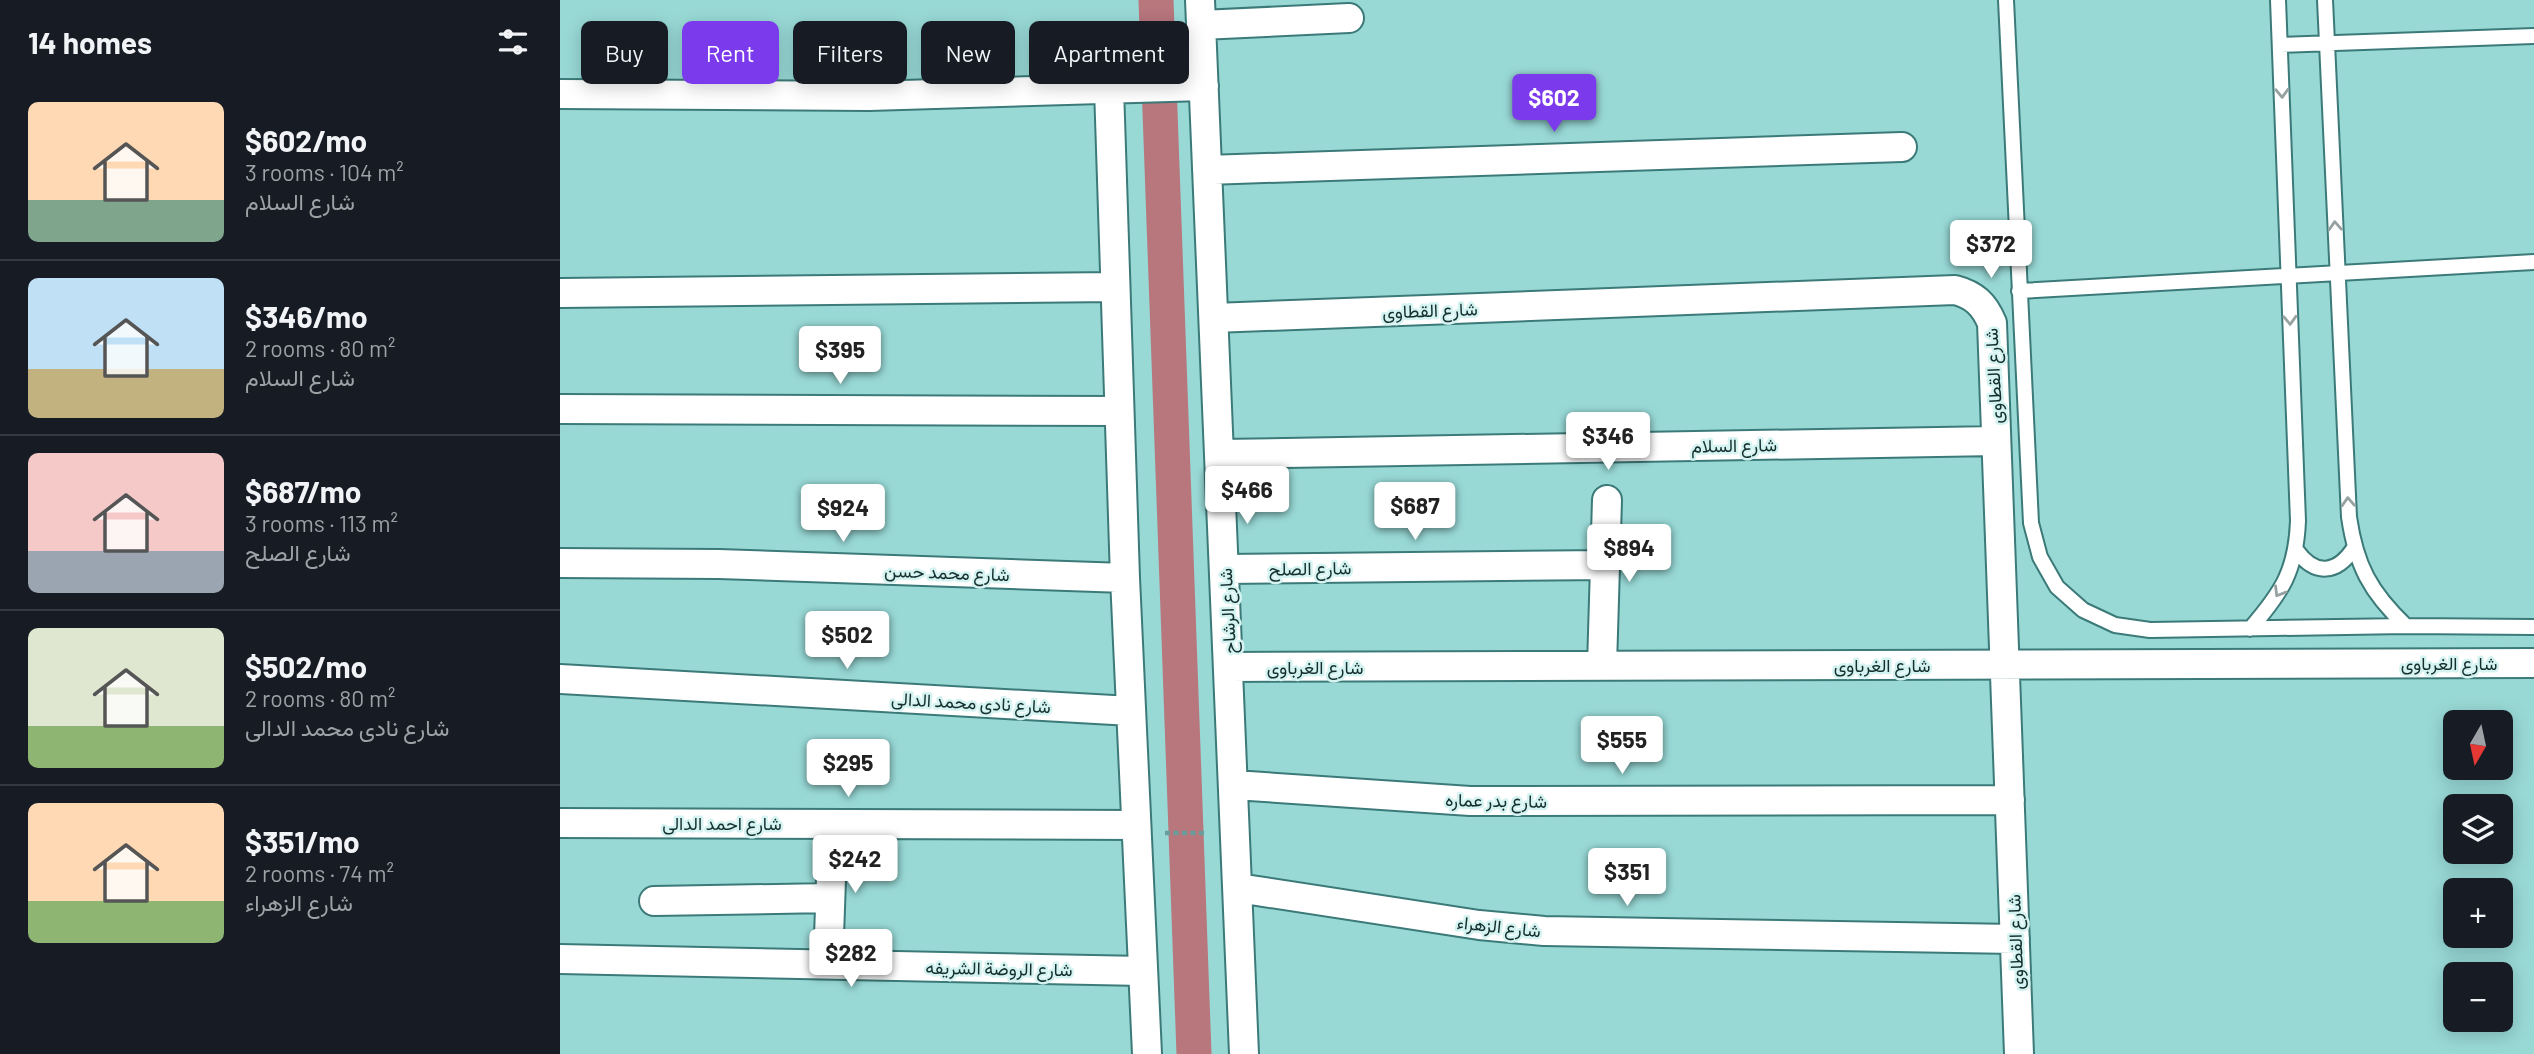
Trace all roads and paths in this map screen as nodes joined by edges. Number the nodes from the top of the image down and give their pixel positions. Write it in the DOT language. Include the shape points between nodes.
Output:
graph roads {
  1 [pos="2006,0"];
  2 [pos="2278,0"];
  3 [pos="2325,0"];
  4 [pos="1200,12"];
  5 [pos="1349,18"];
  6 [pos="2534,36"];
  7 [pos="2327,43"];
  8 [pos="2280,45"];
  9 [pos="1204,86"];
  10 [pos="1109,88"];
  11 [pos="560,94"];
  12 [pos="1902,147"];
  13 [pos="1207,170"];
  14 [pos="2534,262"];
  15 [pos="2337,273"];
  16 [pos="2288,276"];
  17 [pos="1115,287"];
  18 [pos="2019,291"];
  19 [pos="560,293"];
  20 [pos="1214,318"];
  21 [pos="560,409"];
  22 [pos="1119,411"];
  23 [pos="1996,441"];
  24 [pos="1220,454"];
  25 [pos="1607,500"];
  26 [pos="2354,548"];
  27 [pos="2297,551"];
  28 [pos="560,563"];
  29 [pos="1605,565"];
  30 [pos="1225,569"];
  31 [pos="1125,578"];
  32 [pos="2406,626"];
  33 [pos="2534,627"];
  34 [pos="2249,629"];
  35 [pos="2534,663"];
  36 [pos="2004,665"];
  37 [pos="1602,666"];
  38 [pos="1229,667"];
  39 [pos="560,678"];
  40 [pos="1131,711"];
  41 [pos="1234,785"];
  42 [pos="2010,800"];
  43 [pos="560,823"];
  44 [pos="833,824"];
  45 [pos="1137,829"];
  46 [pos="1236,832"];
  47 [pos="1238,888"];
  48 [pos="830,898"];
  49 [pos="654,901"];
  50 [pos="2015,939"];
  51 [pos="560,959"];
  52 [pos="828,964"];
  53 [pos="1143,971"];
  54 [pos="1147,1054"];
  55 [pos="1244,1054"];
  56 [pos="2019,1054"];
  1 -- 18 [label="lane"];
  2 -- 8 [label="lane"];
  3 -- 7 [label="lane"];
  4 -- 5 [label="street"];
  4 -- 9 [label="street, شارع الرشاح"];
  6 -- 7 [label="lane"];
  7 -- 8 [label="lane"];
  15 -- 7 [label="lane, one-way"];
  8 -- 16 [label="lane, one-way"];
  9 -- 10 [label="street"];
  9 -- 13 [label="street, شارع الرشاح"];
  10 -- 11 [label="street" via="869,96"];
  10 -- 17 [label="street"];
  12 -- 13 [label="street"];
  13 -- 20 [label="street, شارع الرشاح"];
  14 -- 15 [label="lane"];
  15 -- 16 [label="lane"];
  26 -- 15 [label="lane, one-way" via="2348,517"];
  16 -- 18 [label="lane"];
  16 -- 27 [label="lane, one-way"];
  17 -- 19 [label="street"];
  17 -- 22 [label="street"];
  18 -- 34 [label="lane" via="2031,523 2040,557 2057,587 2083,610 2115,625 2150,630"];
  20 -- 23 [label="street, شارع القطاوى" via="1955,290 1978,300 1992,323"];
  20 -- 24 [label="street, شارع الرشاح"];
  21 -- 22 [label="street"];
  22 -- 31 [label="street"];
  23 -- 24 [label="street, شارع السلام"];
  23 -- 36 [label="street, شارع القطاوى"];
  24 -- 30 [label="street, شارع الرشاح"];
  25 -- 29 [label="street"];
  26 -- 27 [label="lane" via="2346,561 2333,568 2305,562"];
  26 -- 32 [label="lane" via="2365,578"];
  27 -- 34 [label="lane, one-way" via="2282,588"];
  28 -- 31 [label="street, شارع محمد حسن"];
  29 -- 30 [label="street, شارع الصلح"];
  29 -- 37 [label="street"];
  30 -- 38 [label="street, شارع الرشاح"];
  31 -- 40 [label="street"];
  32 -- 33 [label="lane"];
  32 -- 34 [label="lane"];
  35 -- 36 [label="street, شارع الغرباوى"];
  36 -- 37 [label="street, شارع الغرباوى"];
  36 -- 42 [label="street, شارع القطاوى"];
  37 -- 38 [label="street, شارع الغرباوى"];
  38 -- 41 [label="street, شارع الرشاح"];
  39 -- 40 [label="street, شارع نادى محمد الدالى"];
  40 -- 45 [label="street"];
  41 -- 42 [label="street, شارع بدر عماره" via="1470,801"];
  41 -- 46 [label="street, شارع الرشاح"];
  42 -- 50 [label="street, شارع القطاوى"];
  43 -- 44 [label="street, شارع احمد الدالى"];
  44 -- 45 [label="street, شارع احمد الدالى"];
  44 -- 48 [label="street"];
  45 -- 46 [label="path"];
  45 -- 53 [label="street"];
  46 -- 47 [label="street, شارع الرشاح"];
  47 -- 50 [label="street, شارع الزهراء" via="1533,930"];
  47 -- 55 [label="street, شارع الرشاح"];
  48 -- 49 [label="street"];
  48 -- 52 [label="street"];
  50 -- 56 [label="street, شارع القطاوى"];
  51 -- 52 [label="street, شارع الروضة الشريفه"];
  52 -- 53 [label="street, شارع الروضة الشريفه"];
  53 -- 54 [label="street"];
}
